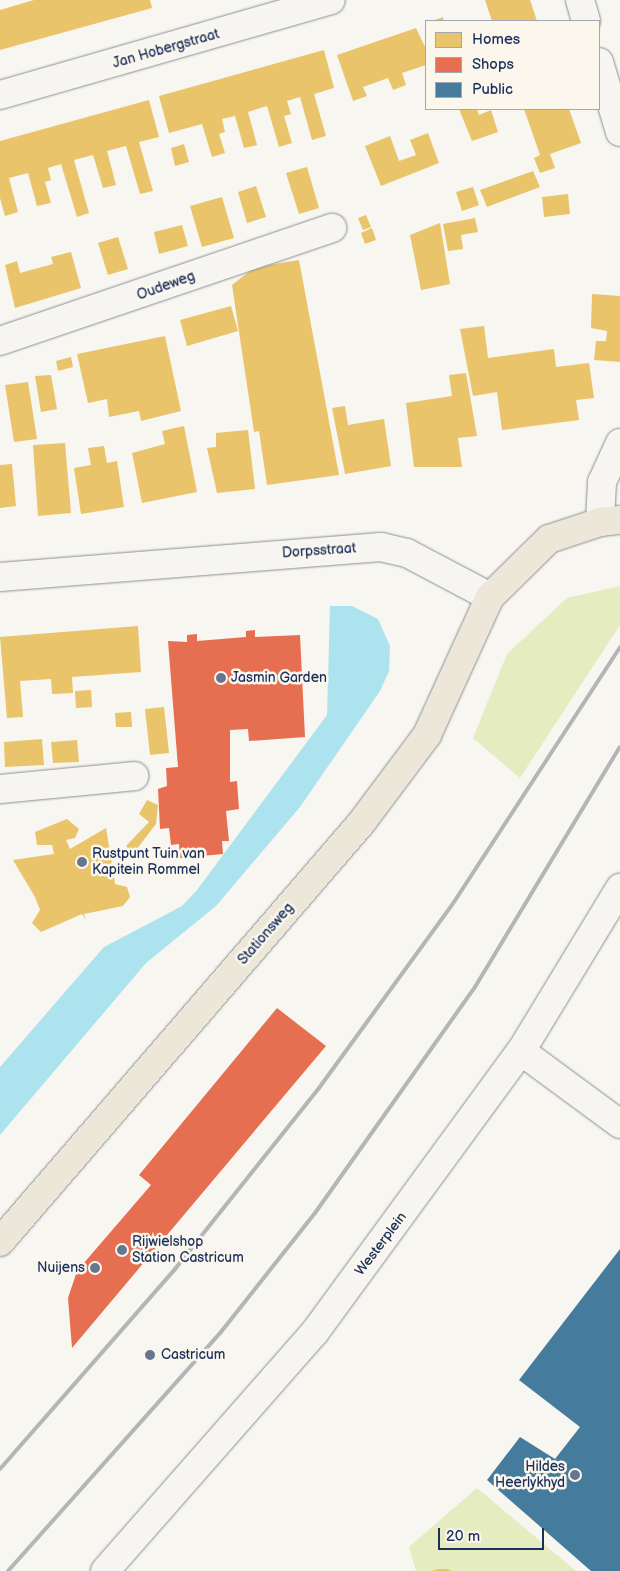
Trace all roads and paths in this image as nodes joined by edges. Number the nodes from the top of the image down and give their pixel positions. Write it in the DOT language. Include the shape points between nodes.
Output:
graph roads {
  1 [pos="331,0"];
  2 [pos="580,0"];
  3 [pos="586,20"];
  4 [pos="600,65"];
  5 [pos="0,95"];
  6 [pos="620,132"];
  7 [pos="332,228"];
  8 [pos="0,341"];
  9 [pos="620,443"];
  10 [pos="610,521"];
  11 [pos="0,577"];
  12 [pos="490,597"];
  13 [pos="134,776"];
  14 [pos="0,789"];
  15 [pos="620,888"];
  16 [pos="521,1051"];
  17 [pos="620,1124"];
  18 [pos="0,1242"];
  19 [pos="105,1571"];
  1 -- 5 [label="street, Jan Hobergstraat"];
  2 -- 3 [label="street"];
  4 -- 6 [label="street"];
  7 -- 8 [label="street, Oudeweg"];
  9 -- 10 [label="street" via="602,482"];
  10 -- 12 [label="main road" via="549,539"];
  11 -- 12 [label="street, Dorpsstraat" via="381,547 407,553"];
  12 -- 18 [label="main road, Stationsweg" via="427,735 362,822"];
  13 -- 14 [label="street"];
  15 -- 16 [label="street, Westerplein"];
  16 -- 17 [label="street"];
  16 -- 19 [label="street, Westerplein" via="315,1332"];
}
